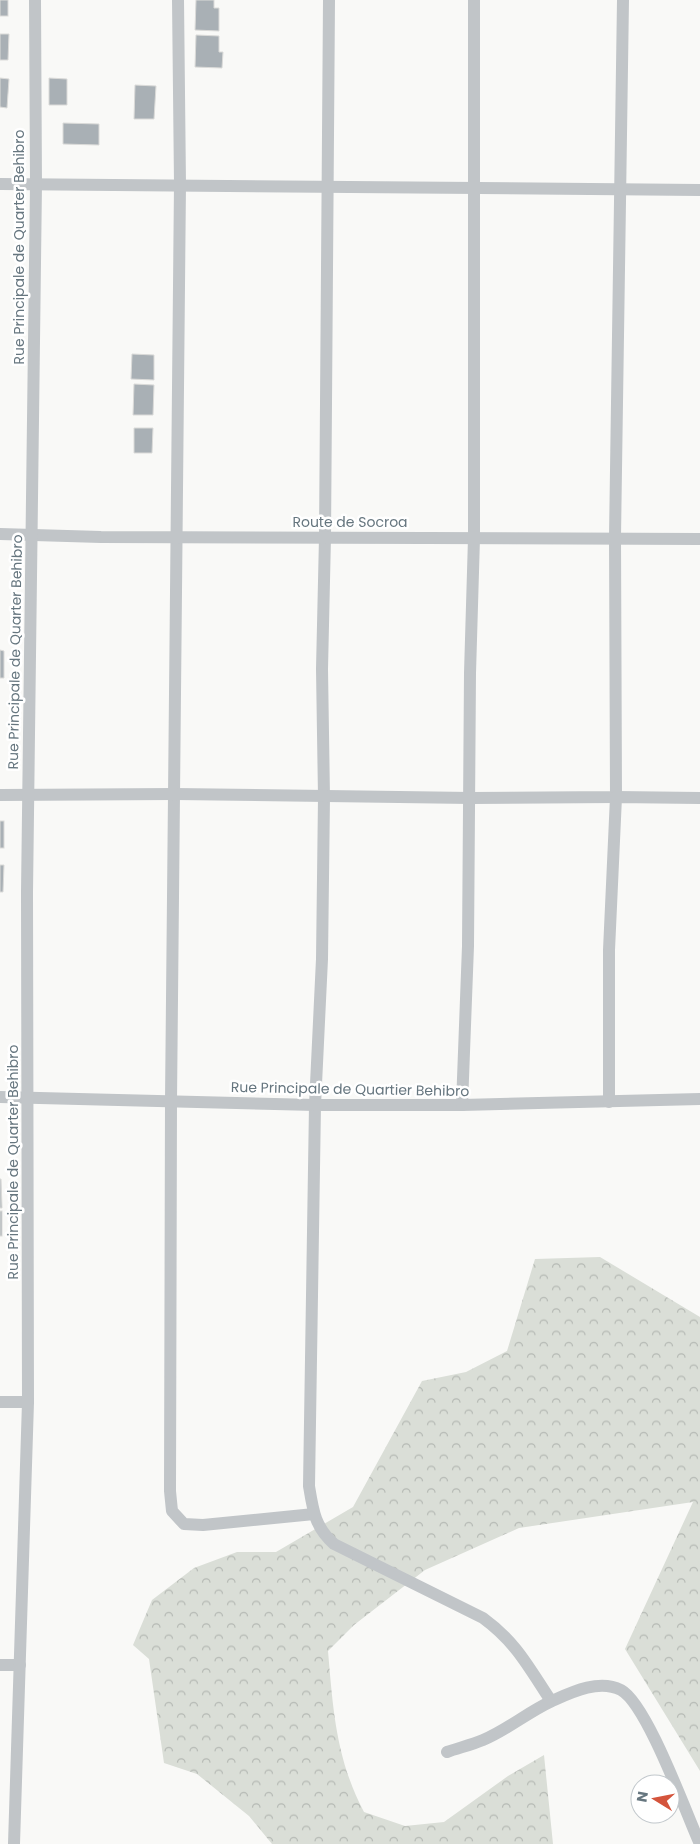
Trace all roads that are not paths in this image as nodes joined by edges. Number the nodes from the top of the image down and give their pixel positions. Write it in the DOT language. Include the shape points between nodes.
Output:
graph roads {
  1 [pos="35,0"];
  2 [pos="178,0"];
  3 [pos="329,0"];
  4 [pos="474,0"];
  5 [pos="623,0"];
  6 [pos="0,184"];
  7 [pos="36,184"];
  8 [pos="180,184"];
  9 [pos="329,186"];
  10 [pos="473,189"];
  11 [pos="622,189"];
  12 [pos="700,190"];
  13 [pos="0,534"];
  14 [pos="32,536"];
  15 [pos="325,537"];
  16 [pos="615,537"];
  17 [pos="178,538"];
  18 [pos="474,538"];
  19 [pos="700,538"];
  20 [pos="175,794"];
  21 [pos="0,795"];
  22 [pos="27,796"];
  23 [pos="616,796"];
  24 [pos="324,797"];
  25 [pos="471,798"];
  26 [pos="700,798"];
  27 [pos="0,1096"];
  28 [pos="28,1097"];
  29 [pos="700,1099"];
  30 [pos="171,1101"];
  31 [pos="609,1102"];
  32 [pos="315,1105"];
  33 [pos="462,1105"];
  34 [pos="0,1402"];
  35 [pos="28,1402"];
  36 [pos="314,1514"];
  37 [pos="0,1665"];
  38 [pos="20,1665"];
  39 [pos="551,1701"];
  40 [pos="447,1752"];
  41 [pos="14,1844"];
  42 [pos="700,1844"];
  1 -- 7 [label="street, Rue Principale de Quarter Behibro"];
  2 -- 8 [label="street"];
  3 -- 9 [label="street"];
  4 -- 10 [label="street"];
  5 -- 11 [label="street"];
  6 -- 7 [label="street"];
  7 -- 8 [label="street"];
  7 -- 14 [label="street, Rue Principale de Quarter Behibro"];
  8 -- 9 [label="street"];
  8 -- 17 [label="street"];
  9 -- 10 [label="street"];
  9 -- 15 [label="street"];
  10 -- 11 [label="street"];
  10 -- 18 [label="street"];
  11 -- 12 [label="street"];
  11 -- 16 [label="street"];
  13 -- 14 [label="street, Route de Socroa"];
  14 -- 17 [label="street, Route de Socroa"];
  14 -- 22 [label="street, Rue Principale de Quarter Behibro"];
  15 -- 17 [label="street, Route de Socroa"];
  15 -- 18 [label="street, Route de Socroa"];
  15 -- 24 [label="street"];
  16 -- 18 [label="street, Route de Socroa"];
  16 -- 19 [label="street, Route de Socroa"];
  16 -- 23 [label="street"];
  17 -- 20 [label="street"];
  18 -- 25 [label="street"];
  20 -- 22 [label="street"];
  20 -- 24 [label="street"];
  20 -- 30 [label="street"];
  21 -- 22 [label="street"];
  22 -- 28 [label="street, Rue Principale de Quarter Behibro"];
  23 -- 25 [label="street"];
  23 -- 26 [label="street"];
  23 -- 31 [label="street" via="609,950"];
  24 -- 25 [label="street"];
  24 -- 32 [label="street" via="322,959"];
  25 -- 33 [label="street"];
  27 -- 28 [label="street, Rue Principale de Quartier Behibro"];
  28 -- 30 [label="street, Rue Principale de Quartier Behibro"];
  28 -- 35 [label="street, Rue Principale de Quarter Behibro"];
  29 -- 31 [label="street, Rue Principale de Quartier Behibro"];
  30 -- 32 [label="street, Rue Principale de Quartier Behibro"];
  30 -- 36 [label="street" via="169,1419 172,1511 184,1524 203,1525"];
  31 -- 33 [label="street, Rue Principale de Quartier Behibro"];
  32 -- 33 [label="street, Rue Principale de Quartier Behibro"];
  32 -- 36 [label="street" via="309,1486"];
  34 -- 35 [label="street"];
  35 -- 38 [label="street, Rue Principale de Quarter Behibro"];
  36 -- 39 [label="street" via="322,1534 334,1544 482,1618 502,1632"];
  37 -- 38 [label="street"];
  38 -- 41 [label="street, Rue Principale de Quarter Behibro"];
  39 -- 40 [label="street" via="483,1740"];
  39 -- 42 [label="street" via="586,1687 604,1686 620,1690 633,1701 659,1748"];
}
